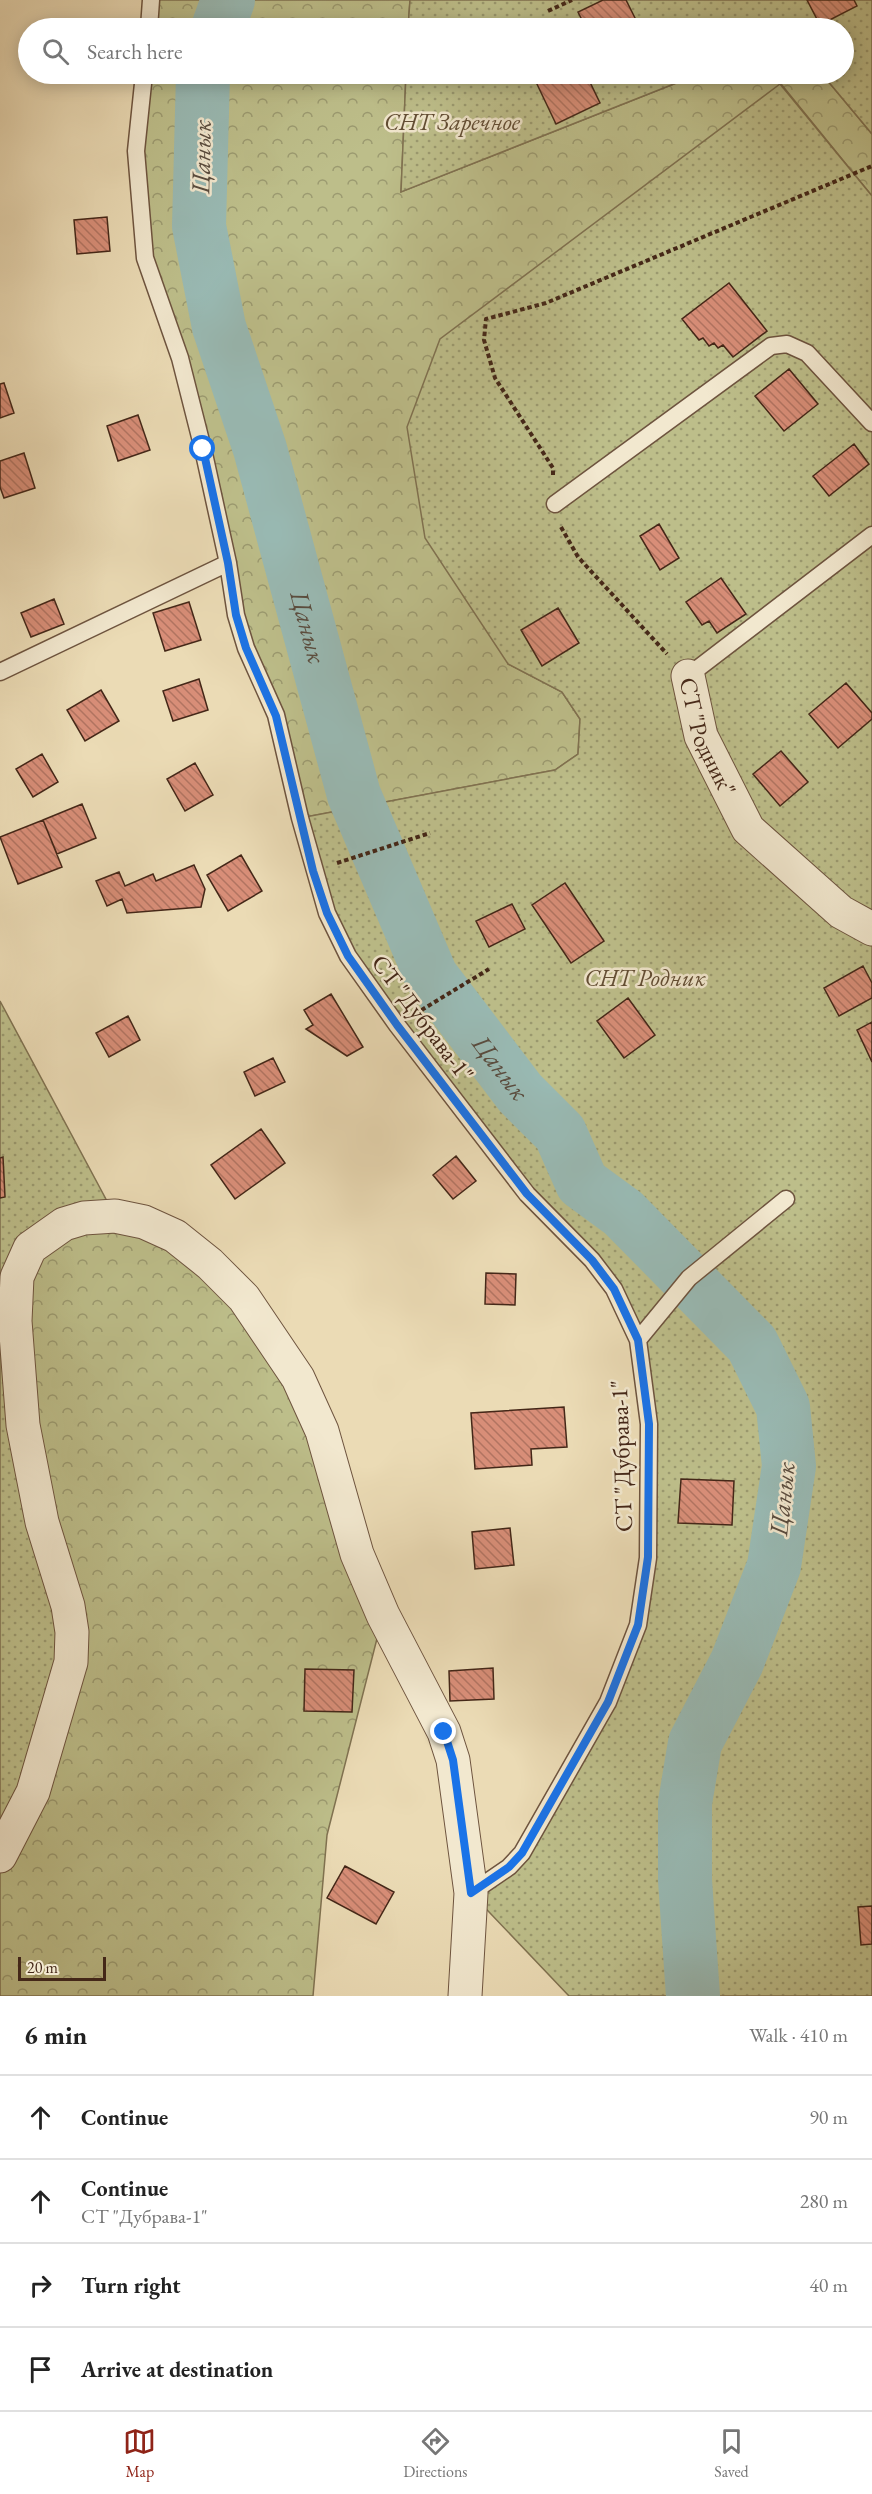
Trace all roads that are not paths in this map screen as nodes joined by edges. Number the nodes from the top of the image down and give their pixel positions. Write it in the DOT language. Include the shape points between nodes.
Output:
graph roads {
  1 [pos="151,0"];
  2 [pos="149,18"];
  3 [pos="143,84"];
  4 [pos="872,423"];
  5 [pos="555,504"];
  6 [pos="872,535"];
  7 [pos="228,563"];
  8 [pos="0,672"];
  9 [pos="688,676"];
  10 [pos="872,929"];
  11 [pos="786,1199"];
  12 [pos="638,1340"];
  13 [pos="0,1856"];
  14 [pos="471,1893"];
  15 [pos="465,1996"];
  1 -- 2 [label="lane"];
  3 -- 7 [label="lane, СТ \"Дубрава-1\"" via="136,151 145,258 180,358"];
  4 -- 5 [label="lane" via="807,353 787,344 771,346"];
  6 -- 9 [label="lane, СТ \"Родник\""];
  7 -- 8 [label="lane"];
  7 -- 12 [label="lane, СТ \"Дубрава-1\"" via="236,615 276,716 313,871 327,913 348,956 527,1194 592,1260 614,1289"];
  9 -- 10 [label="street, СТ \"Родник\"" via="701,736 748,829 841,912"];
  11 -- 12 [label="lane" via="689,1278"];
  12 -- 14 [label="lane, СТ \"Дубрава-1\"" via="649,1424 648,1557 638,1625 608,1702 522,1853"];
  13 -- 14 [label="street" via="33,1792 71,1662 72,1632 42,1522 23,1425 15,1322 17,1278 30,1248 64,1224 116,1216 144,1222 176,1236 210,1264 244,1298 298,1378 322,1431 357,1554 383,1615 444,1732 453,1760"];
  14 -- 15 [label="street"];
}
